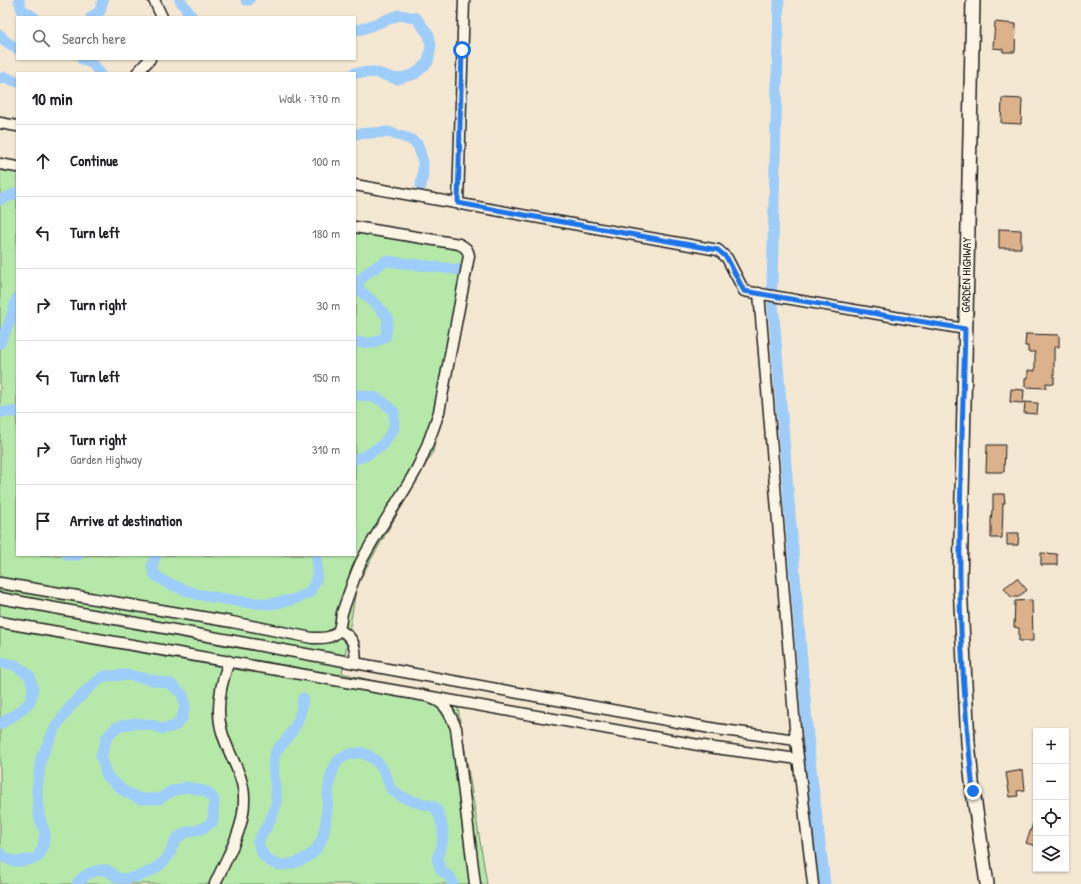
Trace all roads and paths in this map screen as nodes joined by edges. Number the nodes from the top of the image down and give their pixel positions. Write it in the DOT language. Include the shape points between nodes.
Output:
graph roads {
  1 [pos="154,0"];
  2 [pos="464,0"];
  3 [pos="973,0"];
  4 [pos="162,16"];
  5 [pos="149,60"];
  6 [pos="138,72"];
  7 [pos="0,123"];
  8 [pos="16,126"];
  9 [pos="0,164"];
  10 [pos="16,167"];
  11 [pos="356,185"];
  12 [pos="458,203"];
  13 [pos="356,227"];
  14 [pos="759,293"];
  15 [pos="965,329"];
  16 [pos="0,583"];
  17 [pos="0,598"];
  18 [pos="0,622"];
  19 [pos="339,630"];
  20 [pos="228,661"];
  21 [pos="355,663"];
  22 [pos="415,694"];
  23 [pos="796,740"];
  24 [pos="798,759"];
  25 [pos="215,884"];
  26 [pos="475,884"];
  27 [pos="813,884"];
  28 [pos="987,884"];
  1 -- 4 [label="lane"];
  2 -- 12 [label="lane"];
  3 -- 15 [label="main road, GARDEN HIGHWAY"];
  5 -- 6 [label="lane"];
  7 -- 8 [label="lane"];
  9 -- 10 [label="lane"];
  11 -- 12 [label="lane"];
  12 -- 14 [label="lane" via="718,250 727,258 744,291"];
  13 -- 19 [label="lane" via="459,244 468,250 469,256 439,412 416,471 360,564"];
  14 -- 15 [label="lane"];
  14 -- 23 [label="lane"];
  15 -- 28 [label="main road, GARDEN HIGHWAY" via="960,552 963,660 973,791"];
  16 -- 19 [label="lane" via="312,638 334,635"];
  17 -- 21 [label="lane"];
  18 -- 20 [label="lane"];
  19 -- 21 [label="lane" via="346,632 354,644"];
  20 -- 22 [label="lane"];
  20 -- 25 [label="lane" via="222,680 219,711 222,732 245,797 243,818 234,845"];
  21 -- 23 [label="lane" via="716,729"];
  22 -- 24 [label="lane" via="715,748"];
  22 -- 26 [label="lane" via="438,701 452,717 456,728"];
  23 -- 24 [label="lane"];
  24 -- 27 [label="lane"];
}
